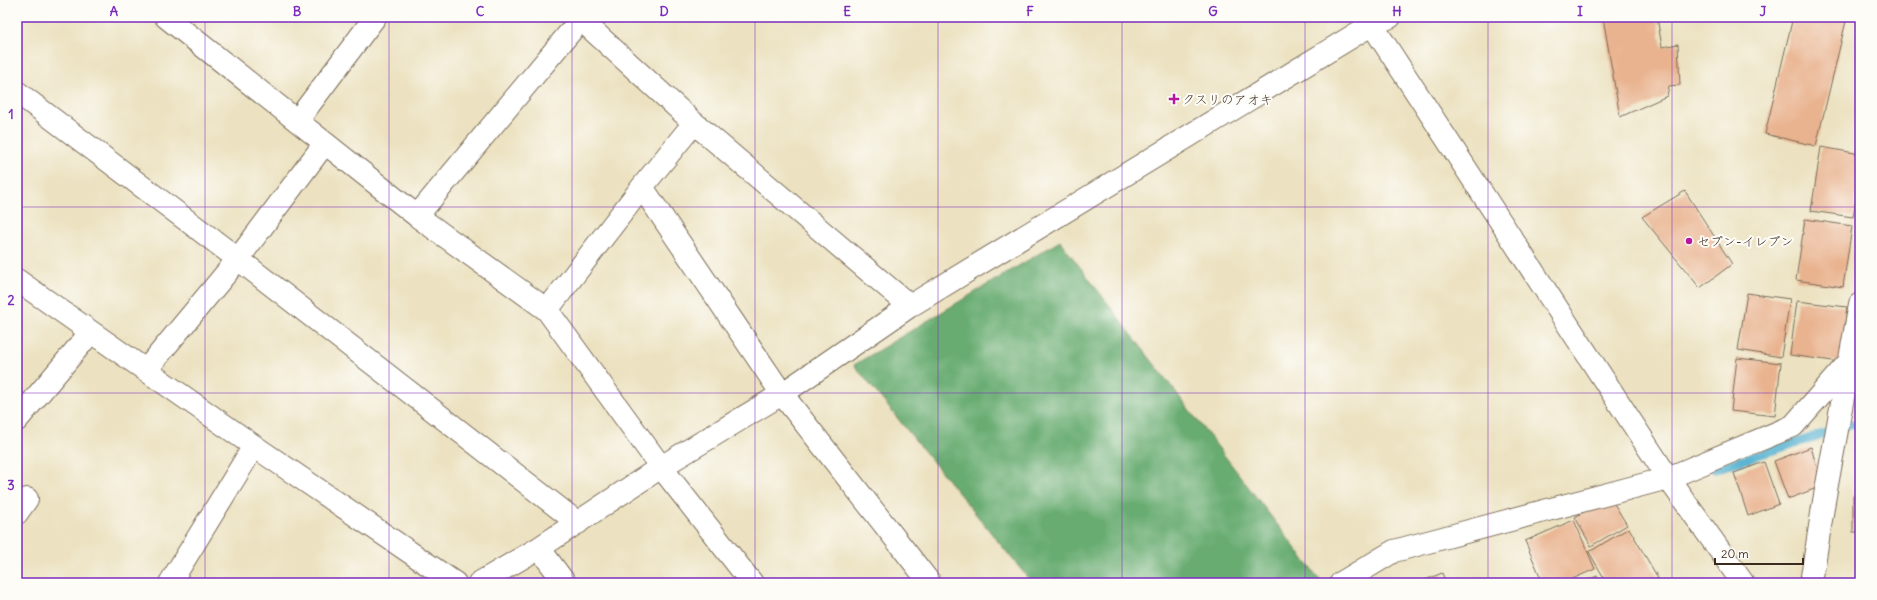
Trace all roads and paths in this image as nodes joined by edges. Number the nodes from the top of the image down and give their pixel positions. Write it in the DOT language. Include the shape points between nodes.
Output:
graph roads {
  1 [pos="375,17"];
  2 [pos="169,18"];
  3 [pos="579,18"];
  4 [pos="1376,20"];
  5 [pos="17,92"];
  6 [pos="297,121"];
  7 [pos="694,123"];
  8 [pos="325,143"];
  9 [pos="642,187"];
  10 [pos="416,216"];
  11 [pos="238,258"];
  12 [pos="17,280"];
  13 [pos="1860,304"];
  14 [pos="910,306"];
  15 [pos="547,310"];
  16 [pos="91,332"];
  17 [pos="1849,362"];
  18 [pos="146,370"];
  19 [pos="782,394"];
  20 [pos="17,420"];
  21 [pos="254,446"];
  22 [pos="661,467"];
  23 [pos="1668,478"];
  24 [pos="578,523"];
  25 [pos="539,548"];
  26 [pos="170,583"];
  27 [pos="455,583"];
  28 [pos="479,583"];
  29 [pos="565,583"];
  30 [pos="752,583"];
  31 [pos="930,583"];
  32 [pos="1341,583"];
  33 [pos="1743,583"];
  34 [pos="1811,583"];
  1 -- 6 [label="street"];
  2 -- 6 [label="street"];
  3 -- 7 [label="street"];
  3 -- 10 [label="street"];
  4 -- 14 [label="street"];
  4 -- 23 [label="street"];
  5 -- 11 [label="street"];
  6 -- 8 [label="street"];
  7 -- 9 [label="street"];
  7 -- 14 [label="street"];
  8 -- 10 [label="street"];
  8 -- 11 [label="street"];
  9 -- 15 [label="street"];
  9 -- 19 [label="street"];
  10 -- 15 [label="street"];
  11 -- 18 [label="street"];
  11 -- 24 [label="street"];
  12 -- 16 [label="street"];
  13 -- 17 [label="street"];
  14 -- 19 [label="street"];
  15 -- 22 [label="street"];
  16 -- 18 [label="street"];
  16 -- 20 [label="street"];
  17 -- 23 [label="street" via="1794,426"];
  17 -- 34 [label="street"];
  18 -- 21 [label="street"];
  19 -- 22 [label="street"];
  19 -- 31 [label="street"];
  21 -- 26 [label="street"];
  21 -- 27 [label="street"];
  22 -- 24 [label="street"];
  22 -- 30 [label="street"];
  23 -- 32 [label="street" via="1394,551"];
  23 -- 33 [label="street"];
  24 -- 25 [label="street"];
  25 -- 28 [label="street"];
  25 -- 29 [label="street"];
}
